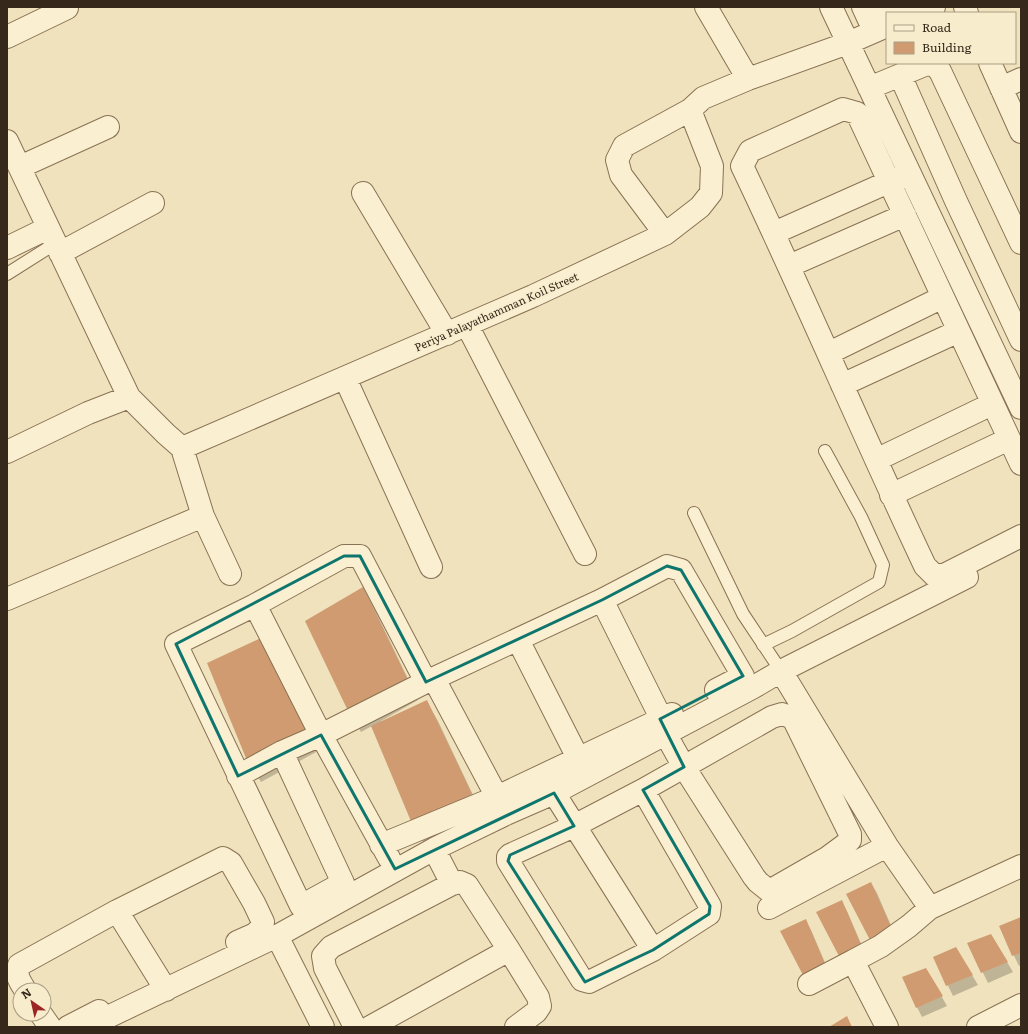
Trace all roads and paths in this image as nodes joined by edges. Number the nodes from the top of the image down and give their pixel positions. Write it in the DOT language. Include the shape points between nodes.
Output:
graph roads {
  1 [pos="706,7"];
  2 [pos="831,7"];
  3 [pos="901,7"];
  4 [pos="934,7"];
  5 [pos="67,8"];
  6 [pos="888,12"];
  7 [pos="922,12"];
  8 [pos="886,13"];
  9 [pos="873,18"];
  10 [pos="7,37"];
  11 [pos="845,37"];
  12 [pos="990,64"];
  13 [pos="900,76"];
  14 [pos="748,79"];
  15 [pos="1021,79"];
  16 [pos="869,88"];
  17 [pos="1001,88"];
  18 [pos="690,110"];
  19 [pos="108,127"];
  20 [pos="1021,132"];
  21 [pos="8,145"];
  22 [pos="20,167"];
  23 [pos="909,173"];
  24 [pos="889,182"];
  25 [pos="363,193"];
  26 [pos="153,203"];
  27 [pos="905,215"];
  28 [pos="774,233"];
  29 [pos="665,234"];
  30 [pos="55,241"];
  31 [pos="1021,243"];
  32 [pos="7,248"];
  33 [pos="789,266"];
  34 [pos="7,274"];
  35 [pos="943,298"];
  36 [pos="467,325"];
  37 [pos="959,331"];
  38 [pos="447,334"];
  39 [pos="1021,340"];
  40 [pos="828,353"];
  41 [pos="345,378"];
  42 [pos="842,385"];
  43 [pos="129,397"];
  44 [pos="1021,409"];
  45 [pos="1001,421"];
  46 [pos="182,448"];
  47 [pos="825,451"];
  48 [pos="7,452"];
  49 [pos="876,460"];
  50 [pos="1021,464"];
  51 [pos="891,495"];
  52 [pos="694,513"];
  53 [pos="203,516"];
  54 [pos="1021,536"];
  55 [pos="1021,549"];
  56 [pos="585,554"];
  57 [pos="431,567"];
  58 [pos="230,574"];
  59 [pos="7,599"];
  60 [pos="602,600"];
  61 [pos="255,605"];
  62 [pos="518,640"];
  63 [pos="763,645"];
  64 [pos="781,671"];
  65 [pos="430,681"];
  66 [pos="665,728"];
  67 [pos="321,735"];
  68 [pos="282,752"];
  69 [pos="578,758"];
  70 [pos="684,768"];
  71 [pos="238,776"];
  72 [pos="643,790"];
  73 [pos="554,793"];
  74 [pos="497,797"];
  75 [pos="574,826"];
  76 [pos="381,846"];
  77 [pos="887,846"];
  78 [pos="434,849"];
  79 [pos="1021,866"];
  80 [pos="395,869"];
  81 [pos="452,884"];
  82 [pos="769,908"];
  83 [pos="930,908"];
  84 [pos="117,911"];
  85 [pos="277,936"];
  86 [pos="509,950"];
  87 [pos="652,950"];
  88 [pos="853,961"];
  89 [pos="21,982"];
  90 [pos="810,984"];
  91 [pos="163,985"];
  92 [pos="1021,1005"];
  93 [pos="68,1027"];
  94 [pos="87,1027"];
  95 [pos="323,1027"];
  96 [pos="355,1027"];
  97 [pos="370,1027"];
  98 [pos="516,1027"];
  99 [pos="887,1027"];
  100 [pos="978,1027"];
  1 -- 14 [label="street"];
  2 -- 11 [label="street"];
  3 -- 6 [label="street"];
  4 -- 7 [label="street"];
  5 -- 10 [label="street"];
  8 -- 9 [label="street"];
  9 -- 11 [label="street"];
  11 -- 14 [label="street"];
  11 -- 16 [label="street"];
  12 -- 17 [label="street"];
  13 -- 16 [label="street"];
  13 -- 31 [label="street" via="927,64 934,65 940,71"];
  13 -- 39 [label="street"];
  14 -- 18 [label="street" via="703,98"];
  15 -- 17 [label="street"];
  16 -- 23 [label="street"];
  17 -- 20 [label="street"];
  18 -- 29 [label="street, Periya Palayathamman Koil Street" via="712,166 711,193 700,207"];
  18 -- 29 [label="street" via="624,146 617,160 621,175"];
  19 -- 22 [label="street"];
  21 -- 22 [label="street"];
  22 -- 30 [label="street"];
  23 -- 24 [label="street"];
  23 -- 44 [label="street"];
  24 -- 27 [label="street"];
  24 -- 28 [label="street"];
  24 -- 28 [label="street" via="857,113 843,109 750,151 742,166"];
  25 -- 38 [label="street"];
  26 -- 30 [label="street"];
  27 -- 33 [label="street"];
  27 -- 35 [label="street"];
  28 -- 33 [label="street"];
  29 -- 36 [label="street, Periya Palayathamman Koil Street"];
  30 -- 32 [label="street"];
  30 -- 34 [label="lane"];
  30 -- 43 [label="street"];
  33 -- 40 [label="street"];
  35 -- 37 [label="street"];
  35 -- 40 [label="street"];
  36 -- 38 [label="street, Periya Palayathamman Koil Street"];
  36 -- 56 [label="street"];
  37 -- 42 [label="street"];
  37 -- 45 [label="street"];
  38 -- 41 [label="street, Periya Palayathamman Koil Street"];
  40 -- 42 [label="street"];
  41 -- 46 [label="street, Periya Palayathamman Koil Street"];
  41 -- 57 [label="street"];
  42 -- 49 [label="street"];
  43 -- 46 [label="street"];
  43 -- 48 [label="street"];
  44 -- 45 [label="street"];
  45 -- 49 [label="street"];
  45 -- 50 [label="street"];
  45 -- 51 [label="street"];
  46 -- 53 [label="street"];
  47 -- 63 [label="lane" via="861,517 883,565 879,582"];
  49 -- 51 [label="street"];
  51 -- 54 [label="street" via="924,566 934,574 944,575"];
  52 -- 63 [label="lane" via="743,614"];
  53 -- 58 [label="street"];
  53 -- 59 [label="street"];
  55 -- 64 [label="street"];
  60 -- 62 [label="street"];
  60 -- 66 [label="street"];
  60 -- 66 [label="street" via="667,566 681,570 743,676"];
  61 -- 65 [label="street" via="344,556 360,556"];
  61 -- 67 [label="street"];
  61 -- 71 [label="street" via="176,644"];
  62 -- 65 [label="street"];
  62 -- 69 [label="street"];
  63 -- 64 [label="lane"];
  64 -- 66 [label="street" via="752,688"];
  64 -- 77 [label="street"];
  65 -- 67 [label="street"];
  65 -- 74 [label="street"];
  66 -- 69 [label="street"];
  66 -- 70 [label="street"];
  66 -- 73 [label="street"];
  67 -- 68 [label="street"];
  67 -- 76 [label="street"];
  68 -- 71 [label="street"];
  68 -- 71 [label="street" via="343,883 301,906"];
  69 -- 74 [label="street"];
  70 -- 70 [label="street" via="772,717 782,714 793,718 850,834 850,840 827,858 768,890 754,877"];
  70 -- 72 [label="street"];
  72 -- 75 [label="street"];
  72 -- 87 [label="street" via="710,906 709,914"];
  73 -- 75 [label="street"];
  73 -- 78 [label="street"];
  74 -- 76 [label="street"];
  75 -- 87 [label="street"];
  75 -- 87 [label="street" via="510,855 508,861 582,980 589,982"];
  76 -- 80 [label="street"];
  77 -- 82 [label="street"];
  77 -- 83 [label="street"];
  78 -- 80 [label="street"];
  78 -- 81 [label="street"];
  79 -- 83 [label="street"];
  80 -- 85 [label="street"];
  81 -- 86 [label="street" via="460,882 467,885"];
  81 -- 96 [label="street" via="332,946 323,956 325,968"];
  83 -- 88 [label="street" via="881,946"];
  84 -- 89 [label="street" via="19,965 16,972"];
  84 -- 91 [label="street"];
  84 -- 91 [label="street" via="223,858 231,863 254,902 263,922 261,928 255,934"];
  85 -- 91 [label="street"];
  85 -- 95 [label="street"];
  86 -- 97 [label="street"];
  86 -- 98 [label="street" via="538,997 540,1006"];
  88 -- 90 [label="street"];
  88 -- 99 [label="street"];
  91 -- 93 [label="street"];
  91 -- 94 [label="street"];
  92 -- 100 [label="street"];
}
